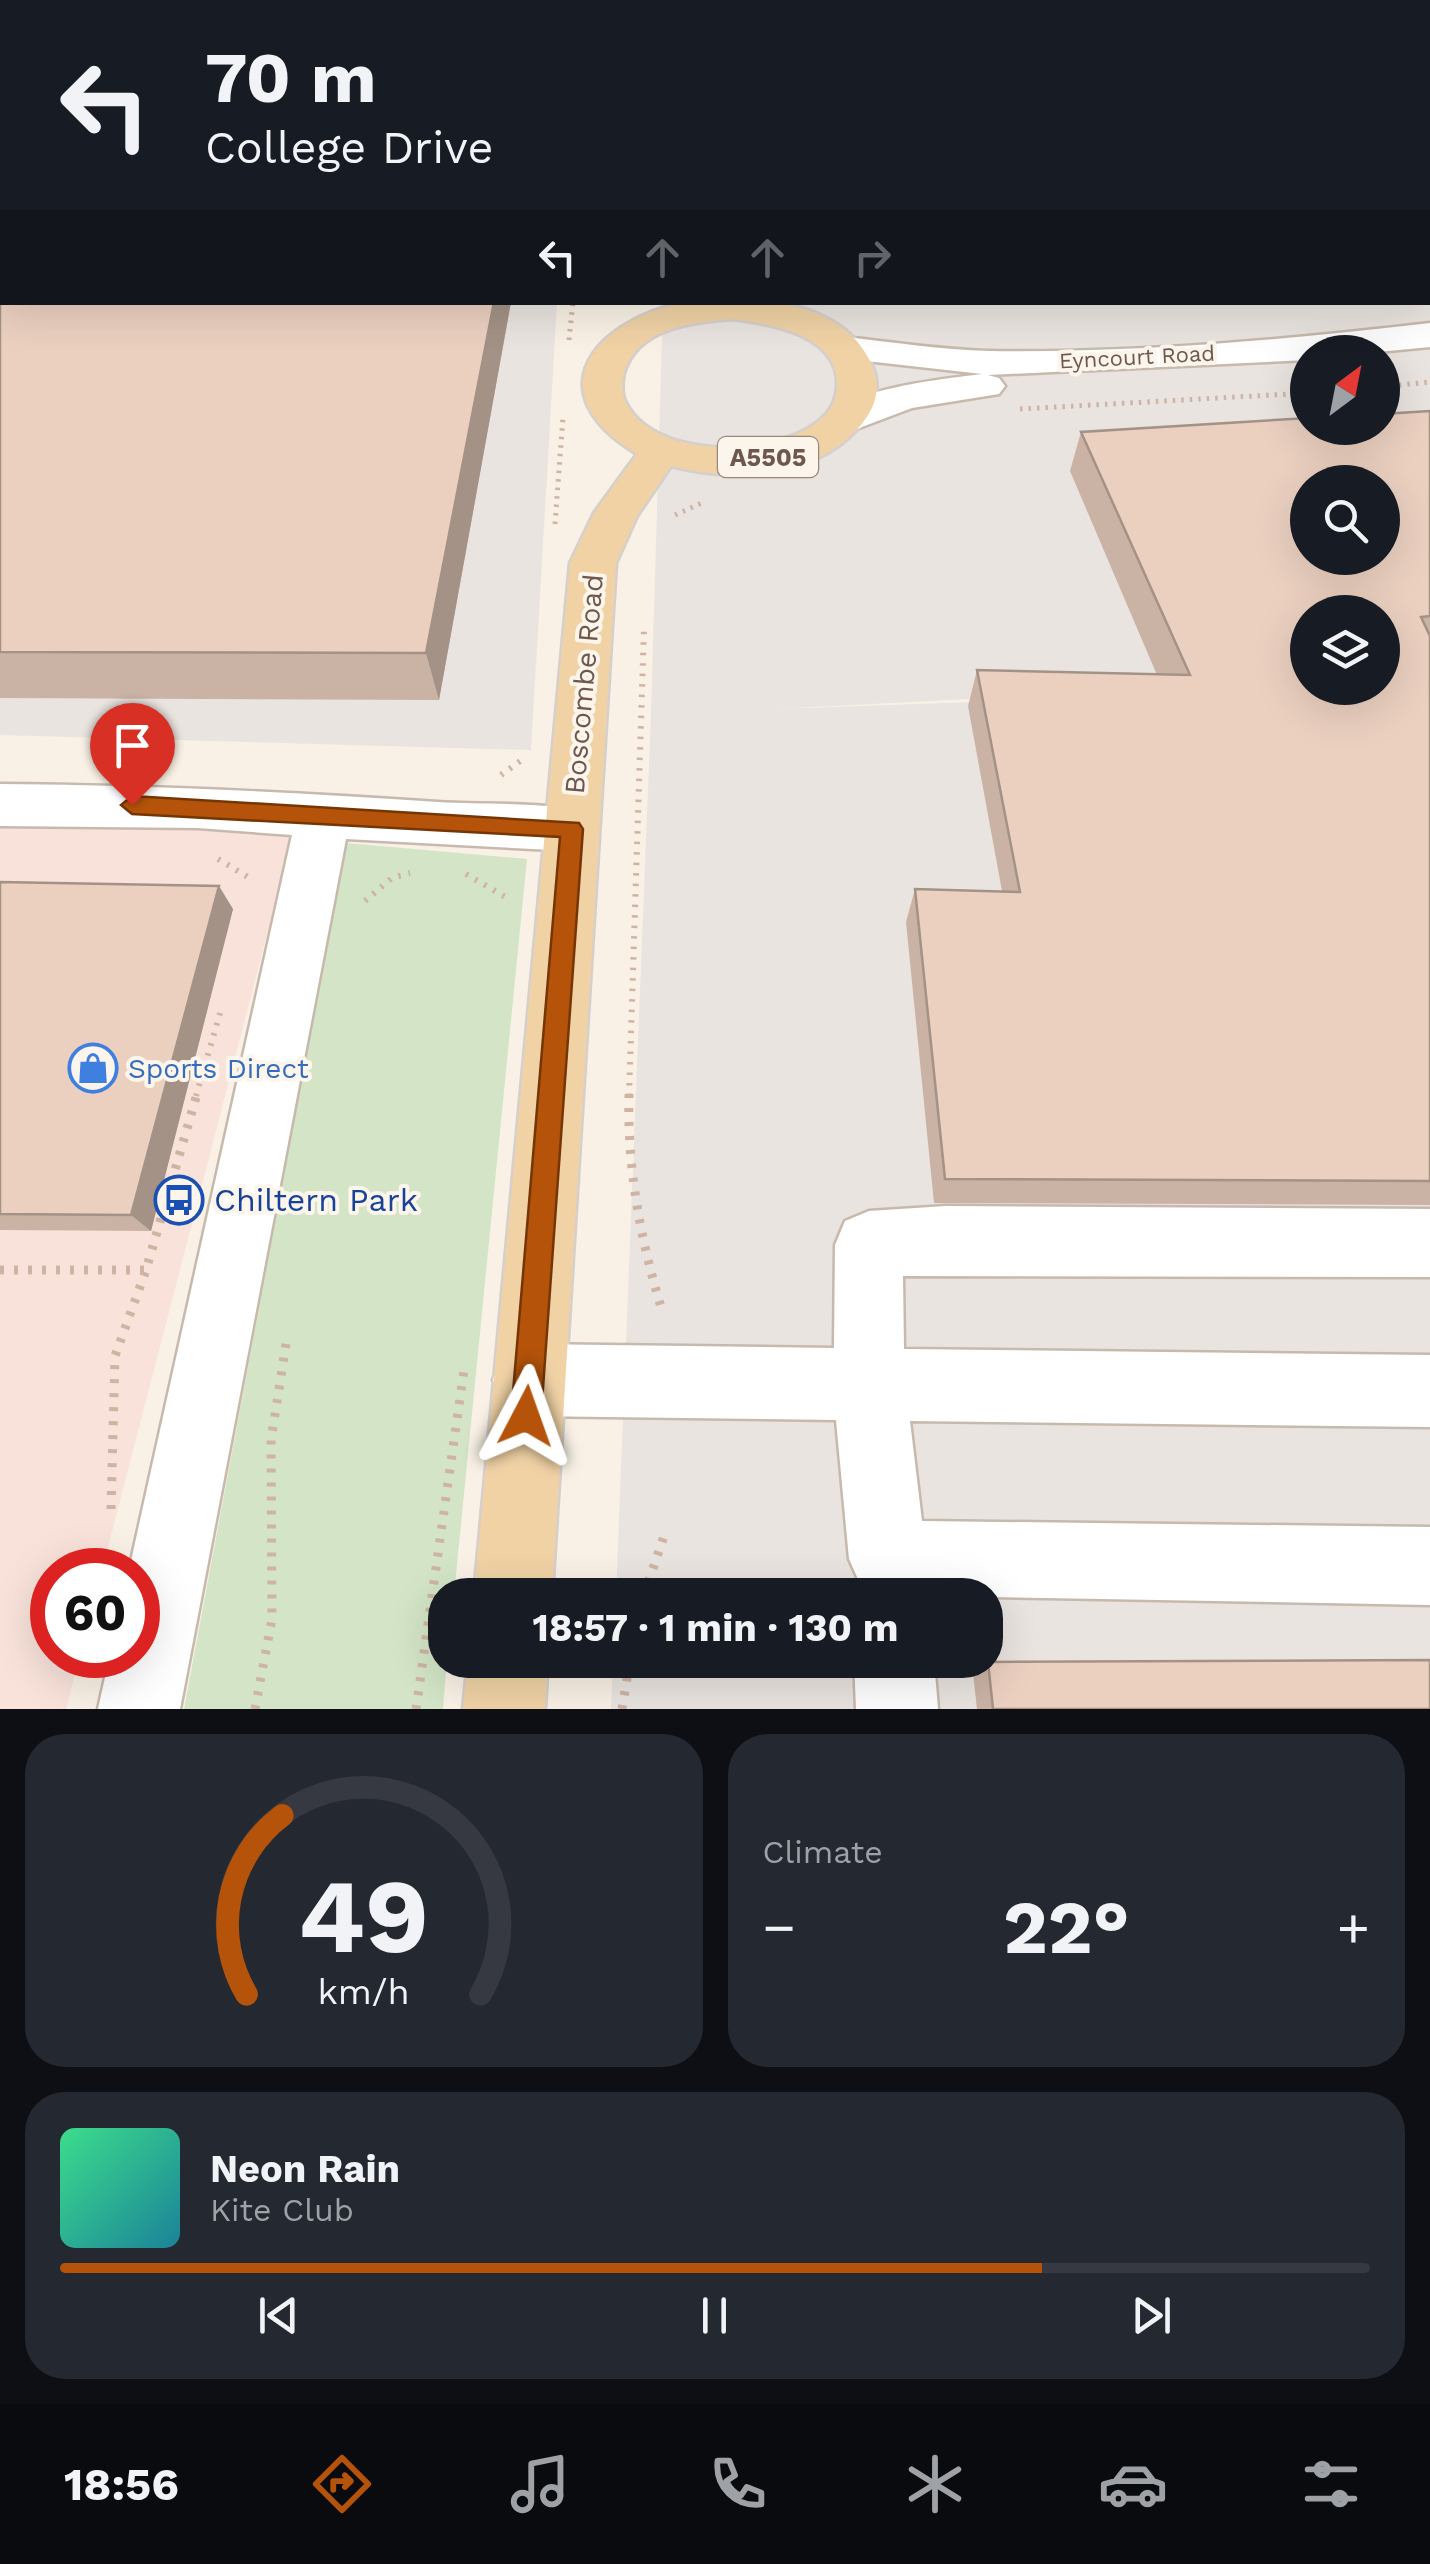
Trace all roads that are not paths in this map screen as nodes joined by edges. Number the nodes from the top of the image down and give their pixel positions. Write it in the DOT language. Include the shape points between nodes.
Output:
graph roads {
  1 [pos="608,305"];
  2 [pos="729,305"];
  3 [pos="1302,313"];
  4 [pos="1430,334"];
  5 [pos="1311,335"];
  6 [pos="1400,340"];
  7 [pos="844,349"];
  8 [pos="1430,356"];
  9 [pos="1290,357"];
  10 [pos="1290,359"];
  11 [pos="1400,359"];
  12 [pos="606,363"];
  13 [pos="846,420"];
  14 [pos="662,450"];
  15 [pos="0,805"];
  16 [pos="323,818"];
  17 [pos="572,829"];
  18 [pos="1430,1242"];
  19 [pos="529,1380"];
  20 [pos="869,1383"];
  21 [pos="1430,1391"];
  22 [pos="1430,1566"];
  23 [pos="889,1577"];
  24 [pos="514,1578"];
  25 [pos="507,1678"];
  26 [pos="895,1678"];
  27 [pos="139,1709"];
  28 [pos="504,1709"];
  29 [pos="896,1709"];
  1 -- 12 [label="main road, A5505"];
  2 -- 7 [label="main road" via="778,313 816,328"];
  2 -- 12 [label="main road" via="654,322 624,340"];
  3 -- 5 [label="street"];
  4 -- 6 [label="street, Eyncourt Road"];
  7 -- 9 [label="street, Eyncourt Road" via="994,363"];
  7 -- 13 [label="main road, A5505" via="858,372 858,396"];
  8 -- 11 [label="street"];
  10 -- 13 [label="street, Eyncourt Road" via="962,387 904,398"];
  12 -- 14 [label="main road, A5505" via="601,387 609,411 630,433"];
  13 -- 14 [label="main road, A5505" via="821,440 745,461"];
  14 -- 17 [label="main road, Boscombe Road" via="616,513 593,563"];
  15 -- 16 [label="street" via="198,807"];
  16 -- 17 [label="street"];
  16 -- 27 [label="street"];
  17 -- 19 [label="main road, Boscombe Road"];
  18 -- 20 [label="street" via="869,1245"];
  19 -- 20 [label="street"];
  19 -- 24 [label="main road, Boscombe Road"];
  20 -- 21 [label="street"];
  20 -- 23 [label="street"];
  22 -- 23 [label="street"];
  25 -- 28 [label="main road"];
  26 -- 29 [label="street"];
}
